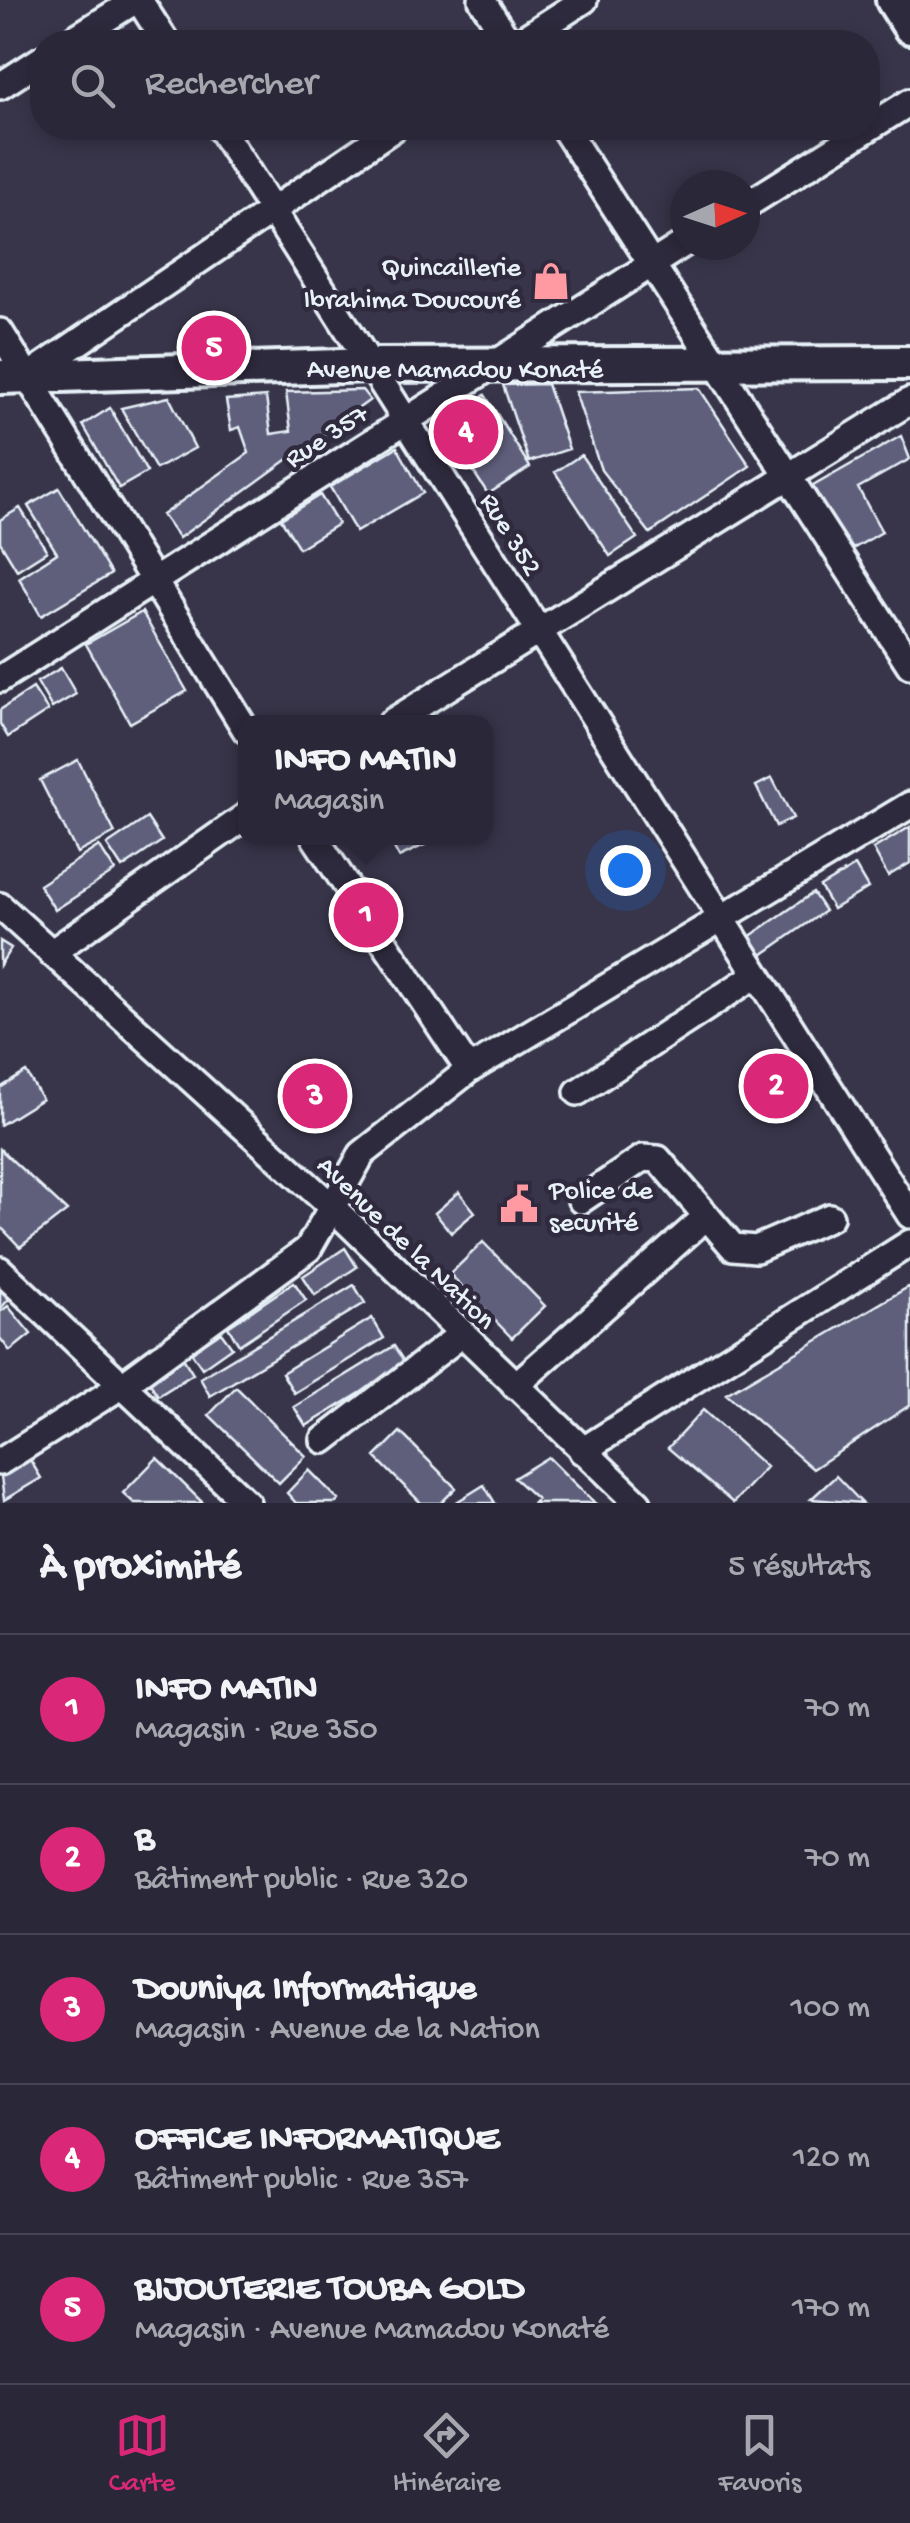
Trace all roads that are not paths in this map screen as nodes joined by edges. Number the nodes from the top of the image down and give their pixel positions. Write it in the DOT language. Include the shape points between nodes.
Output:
graph roads {
  1 [pos="137,0"];
  2 [pos="482,0"];
  3 [pos="584,0"];
  4 [pos="892,0"];
  5 [pos="910,27"];
  6 [pos="88,30"];
  7 [pos="158,30"];
  8 [pos="502,30"];
  9 [pos="538,30"];
  10 [pos="30,67"];
  11 [pos="0,86"];
  12 [pos="910,102"];
  13 [pos="880,121"];
  14 [pos="228,140"];
  15 [pos="376,140"];
  16 [pos="572,140"];
  17 [pos="850,140"];
  18 [pos="760,197"];
  19 [pos="272,210"];
  20 [pos="670,253"];
  21 [pos="652,264"];
  22 [pos="0,332"];
  23 [pos="910,363"];
  24 [pos="371,365"];
  25 [pos="717,365"];
  26 [pos="484,368"];
  27 [pos="14,377"];
  28 [pos="910,401"];
  29 [pos="404,419"];
  30 [pos="788,476"];
  31 [pos="154,580"];
  32 [pos="540,631"];
  33 [pos="910,665"];
  34 [pos="0,679"];
  35 [pos="403,715"];
  36 [pos="238,717"];
  37 [pos="910,805"];
  38 [pos="238,822"];
  39 [pos="320,845"];
  40 [pos="0,906"];
  41 [pos="723,920"];
  42 [pos="51,953"];
  43 [pos="757,974"];
  44 [pos="469,1070"];
  45 [pos="578,1092"];
  46 [pos="581,1200"];
  47 [pos="332,1207"];
  48 [pos="910,1215"];
  49 [pos="707,1216"];
  50 [pos="830,1217"];
  51 [pos="910,1244"];
  52 [pos="0,1270"];
  53 [pos="462,1334"];
  54 [pos="121,1386"];
  55 [pos="515,1386"];
  56 [pos="324,1440"];
  57 [pos="582,1451"];
  58 [pos="0,1462"];
  59 [pos="246,1503"];
  60 [pos="638,1503"];
  1 -- 6 [label="street"];
  1 -- 7 [label="street"];
  2 -- 8 [label="street"];
  3 -- 9 [label="street"];
  4 -- 5 [label="main road"];
  10 -- 11 [label="street"];
  12 -- 13 [label="street"];
  14 -- 19 [label="street, Rue 352"];
  15 -- 19 [label="street"];
  16 -- 21 [label="street"];
  17 -- 18 [label="street"];
  19 -- 24 [label="street, Rue 352"];
  19 -- 27 [label="street"];
  20 -- 21 [label="street, Rue 357"];
  21 -- 25 [label="street"];
  21 -- 26 [label="street, Rue 357"];
  22 -- 27 [label="street"];
  23 -- 25 [label="main road, Avenue Mamadou Konaté"];
  24 -- 26 [label="main road, Avenue Mamadou Konaté"];
  24 -- 27 [label="main road, Avenue Mamadou Konaté"];
  24 -- 29 [label="street, Rue 352"];
  25 -- 26 [label="main road, Avenue Mamadou Konaté"];
  25 -- 30 [label="street"];
  26 -- 29 [label="street, Rue 357"];
  27 -- 31 [label="street"];
  28 -- 30 [label="street"];
  29 -- 31 [label="street, Rue 357"];
  29 -- 32 [label="street, Rue 352"];
  30 -- 32 [label="street"];
  30 -- 33 [label="street"];
  31 -- 34 [label="street, Rue 357"];
  31 -- 36 [label="street"];
  32 -- 35 [label="street"];
  32 -- 41 [label="street, Rue 352"];
  37 -- 41 [label="street"];
  38 -- 42 [label="street"];
  39 -- 44 [label="street"];
  40 -- 42 [label="street, Avenue de la Nation"];
  41 -- 43 [label="street, Rue 352"];
  41 -- 44 [label="street"];
  42 -- 47 [label="street, Avenue de la Nation"];
  43 -- 45 [label="street"];
  43 -- 48 [label="street, Rue 352"];
  44 -- 47 [label="street" via="362,1154"];
  46 -- 49 [label="street" via="643,1158 658,1159"];
  47 -- 53 [label="street, Avenue de la Nation"];
  47 -- 54 [label="street" via="308,1250"];
  49 -- 50 [label="street" via="733,1247 756,1249"];
  49 -- 55 [label="street"];
  51 -- 57 [label="street"];
  52 -- 54 [label="street"];
  53 -- 55 [label="street, Avenue de la Nation"];
  53 -- 56 [label="street"];
  54 -- 58 [label="street"];
  54 -- 59 [label="street"];
  55 -- 57 [label="street, Avenue de la Nation"];
  57 -- 60 [label="street, Avenue de la Nation"];
}
